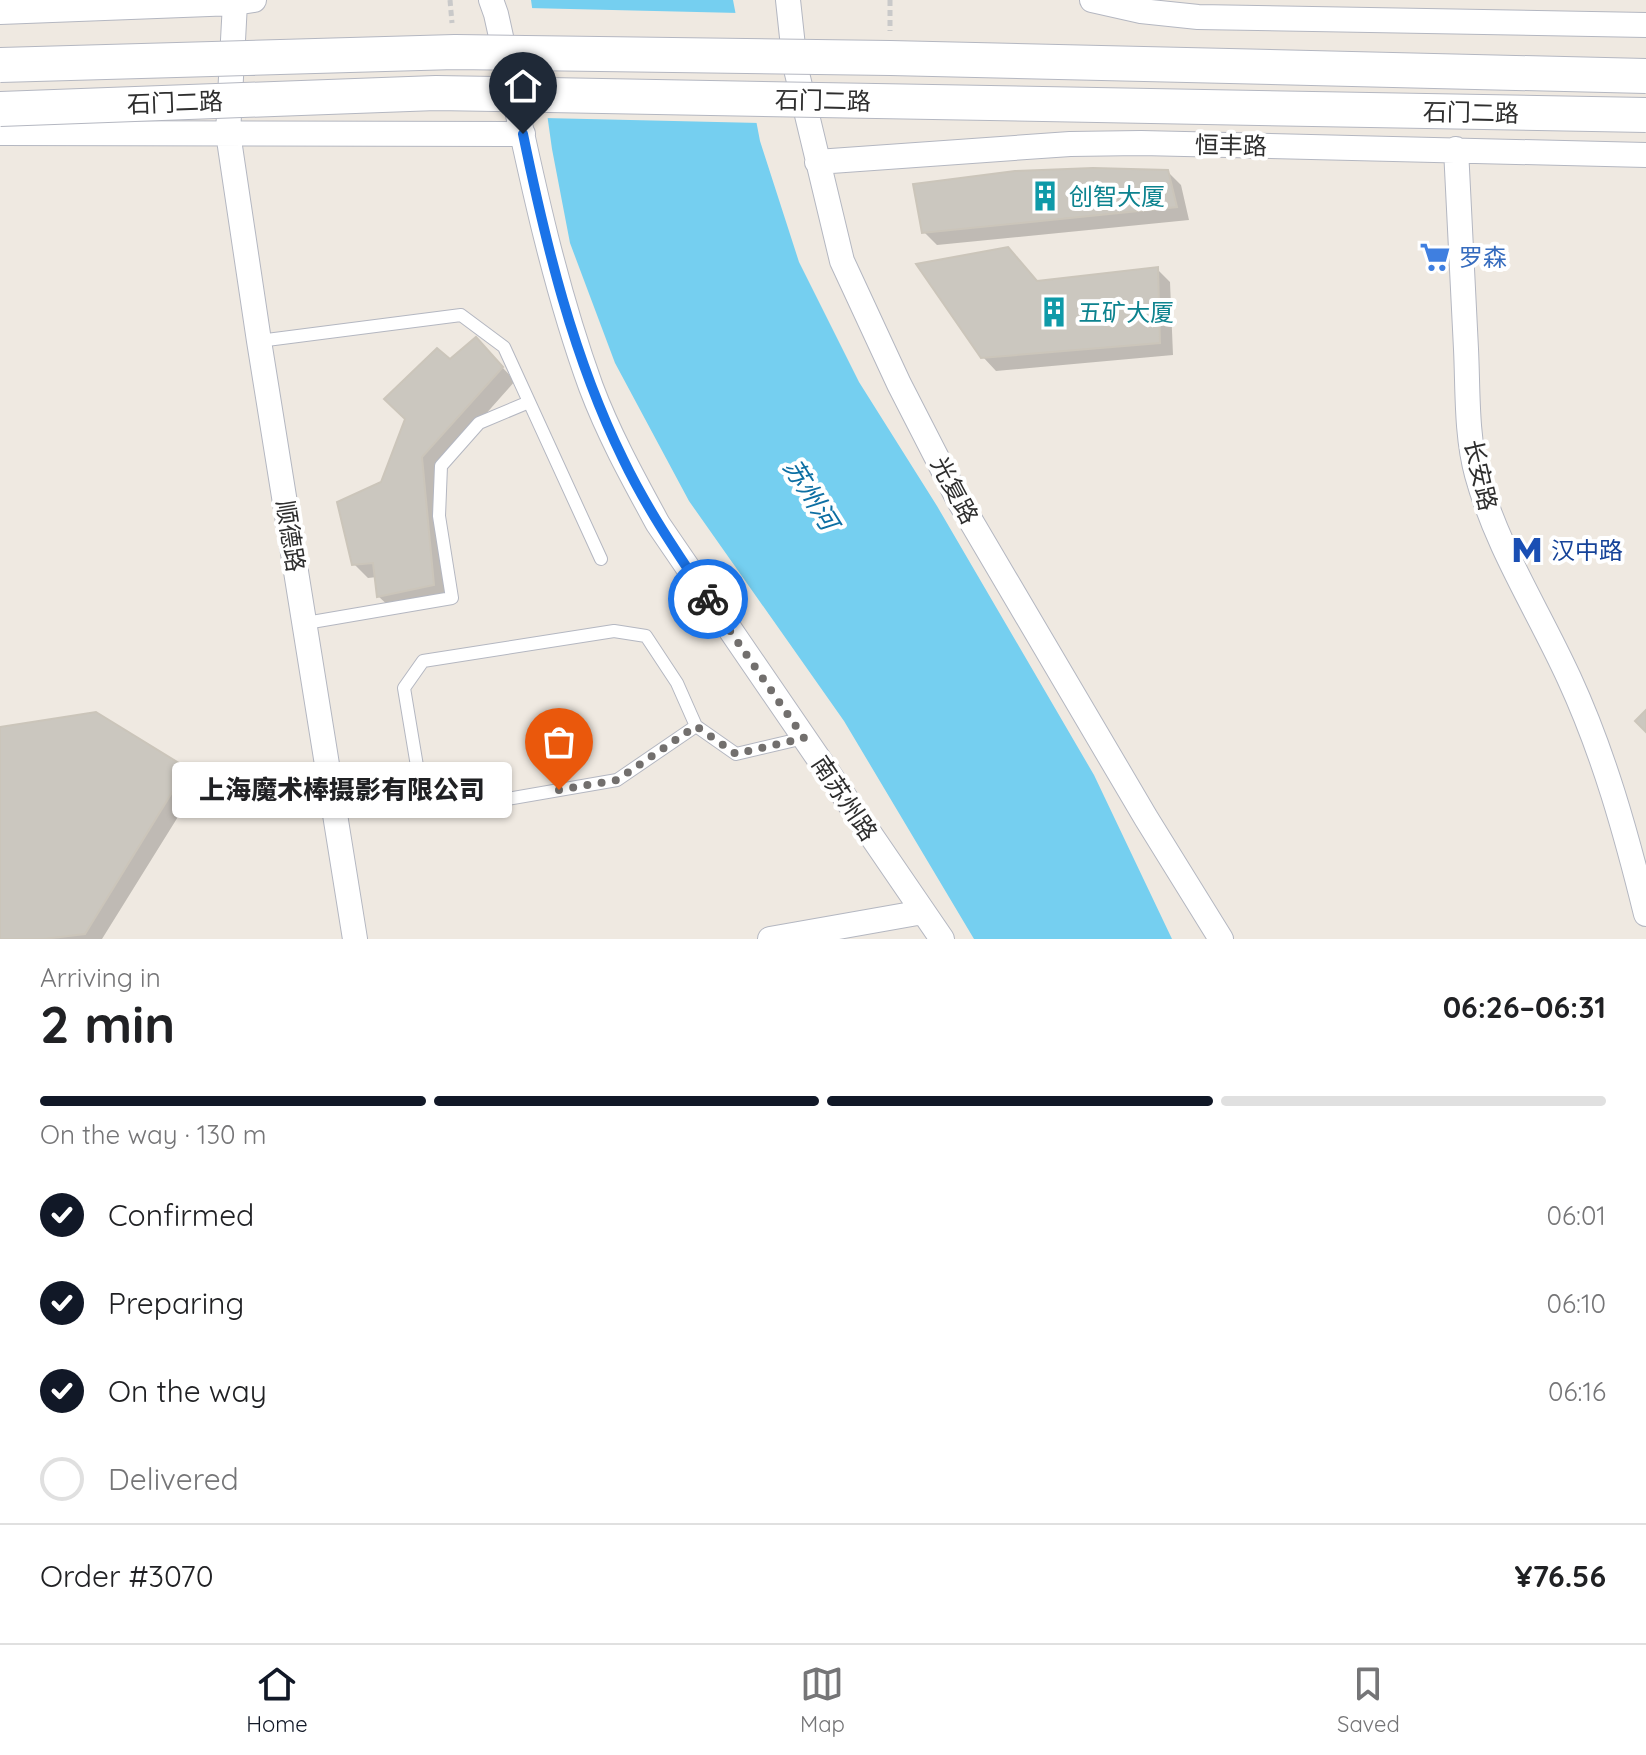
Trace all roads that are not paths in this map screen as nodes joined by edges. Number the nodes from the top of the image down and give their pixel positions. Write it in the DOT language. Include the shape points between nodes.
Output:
graph roads {
  1 [pos="491,0"];
  2 [pos="788,0"];
  3 [pos="1092,0"];
  4 [pos="244,2"];
  5 [pos="1488,11"];
  6 [pos="0,12"];
  7 [pos="1646,25"];
  8 [pos="0,65"];
  9 [pos="1646,76"];
  10 [pos="0,109"];
  11 [pos="1646,115"];
  12 [pos="0,133"];
  13 [pos="228,133"];
  14 [pos="523,134"];
  15 [pos="1456,149"];
  16 [pos="1646,155"];
  17 [pos="817,162"];
  18 [pos="259,341"];
  19 [pos="529,402"];
  20 [pos="601,559"];
  21 [pos="306,623"];
  22 [pos="696,726"];
  23 [pos="804,738"];
  24 [pos="923,912"];
  25 [pos="1646,914"];
  26 [pos="355,939"];
  27 [pos="770,939"];
  28 [pos="942,939"];
  29 [pos="1221,939"];
  1 -- 14 [label="street, 南苏州路"];
  2 -- 17 [label="street, 光复路" via="795,65"];
  3 -- 5 [label="street" via="1198,17"];
  4 -- 6 [label="street"];
  4 -- 13 [label="street, 顺德路"];
  5 -- 7 [label="street"];
  8 -- 9 [label="main road, 石门二路, bridge" via="455,52"];
  10 -- 11 [label="main road, 石门二路, bridge" via="436,93"];
  12 -- 13 [label="street, 石门二路"];
  13 -- 14 [label="street, 石门二路"];
  13 -- 18 [label="street, 顺德路"];
  14 -- 23 [label="street, 南苏州路" via="563,301 622,458 658,524"];
  15 -- 16 [label="street, 恒丰路"];
  15 -- 17 [label="street, 恒丰路" via="1070,144"];
  15 -- 25 [label="street, 长安路" via="1476,472 1505,555 1590,726"];
  17 -- 29 [label="street, 光复路" via="842,261 958,499"];
  18 -- 19 [label="lane" via="461,315 504,347"];
  18 -- 21 [label="street, 顺德路"];
  19 -- 20 [label="lane"];
  19 -- 21 [label="lane" via="479,423 441,466 439,516 452,598"];
  21 -- 26 [label="street, 顺德路"];
  22 -- 22 [label="lane" via="677,683 646,636 614,631 423,661 404,688 421,790 444,810 617,780"];
  22 -- 23 [label="lane" via="736,754"];
  23 -- 24 [label="street, 南苏州路"];
  24 -- 27 [label="street"];
  24 -- 28 [label="street, 南苏州路"];
}
